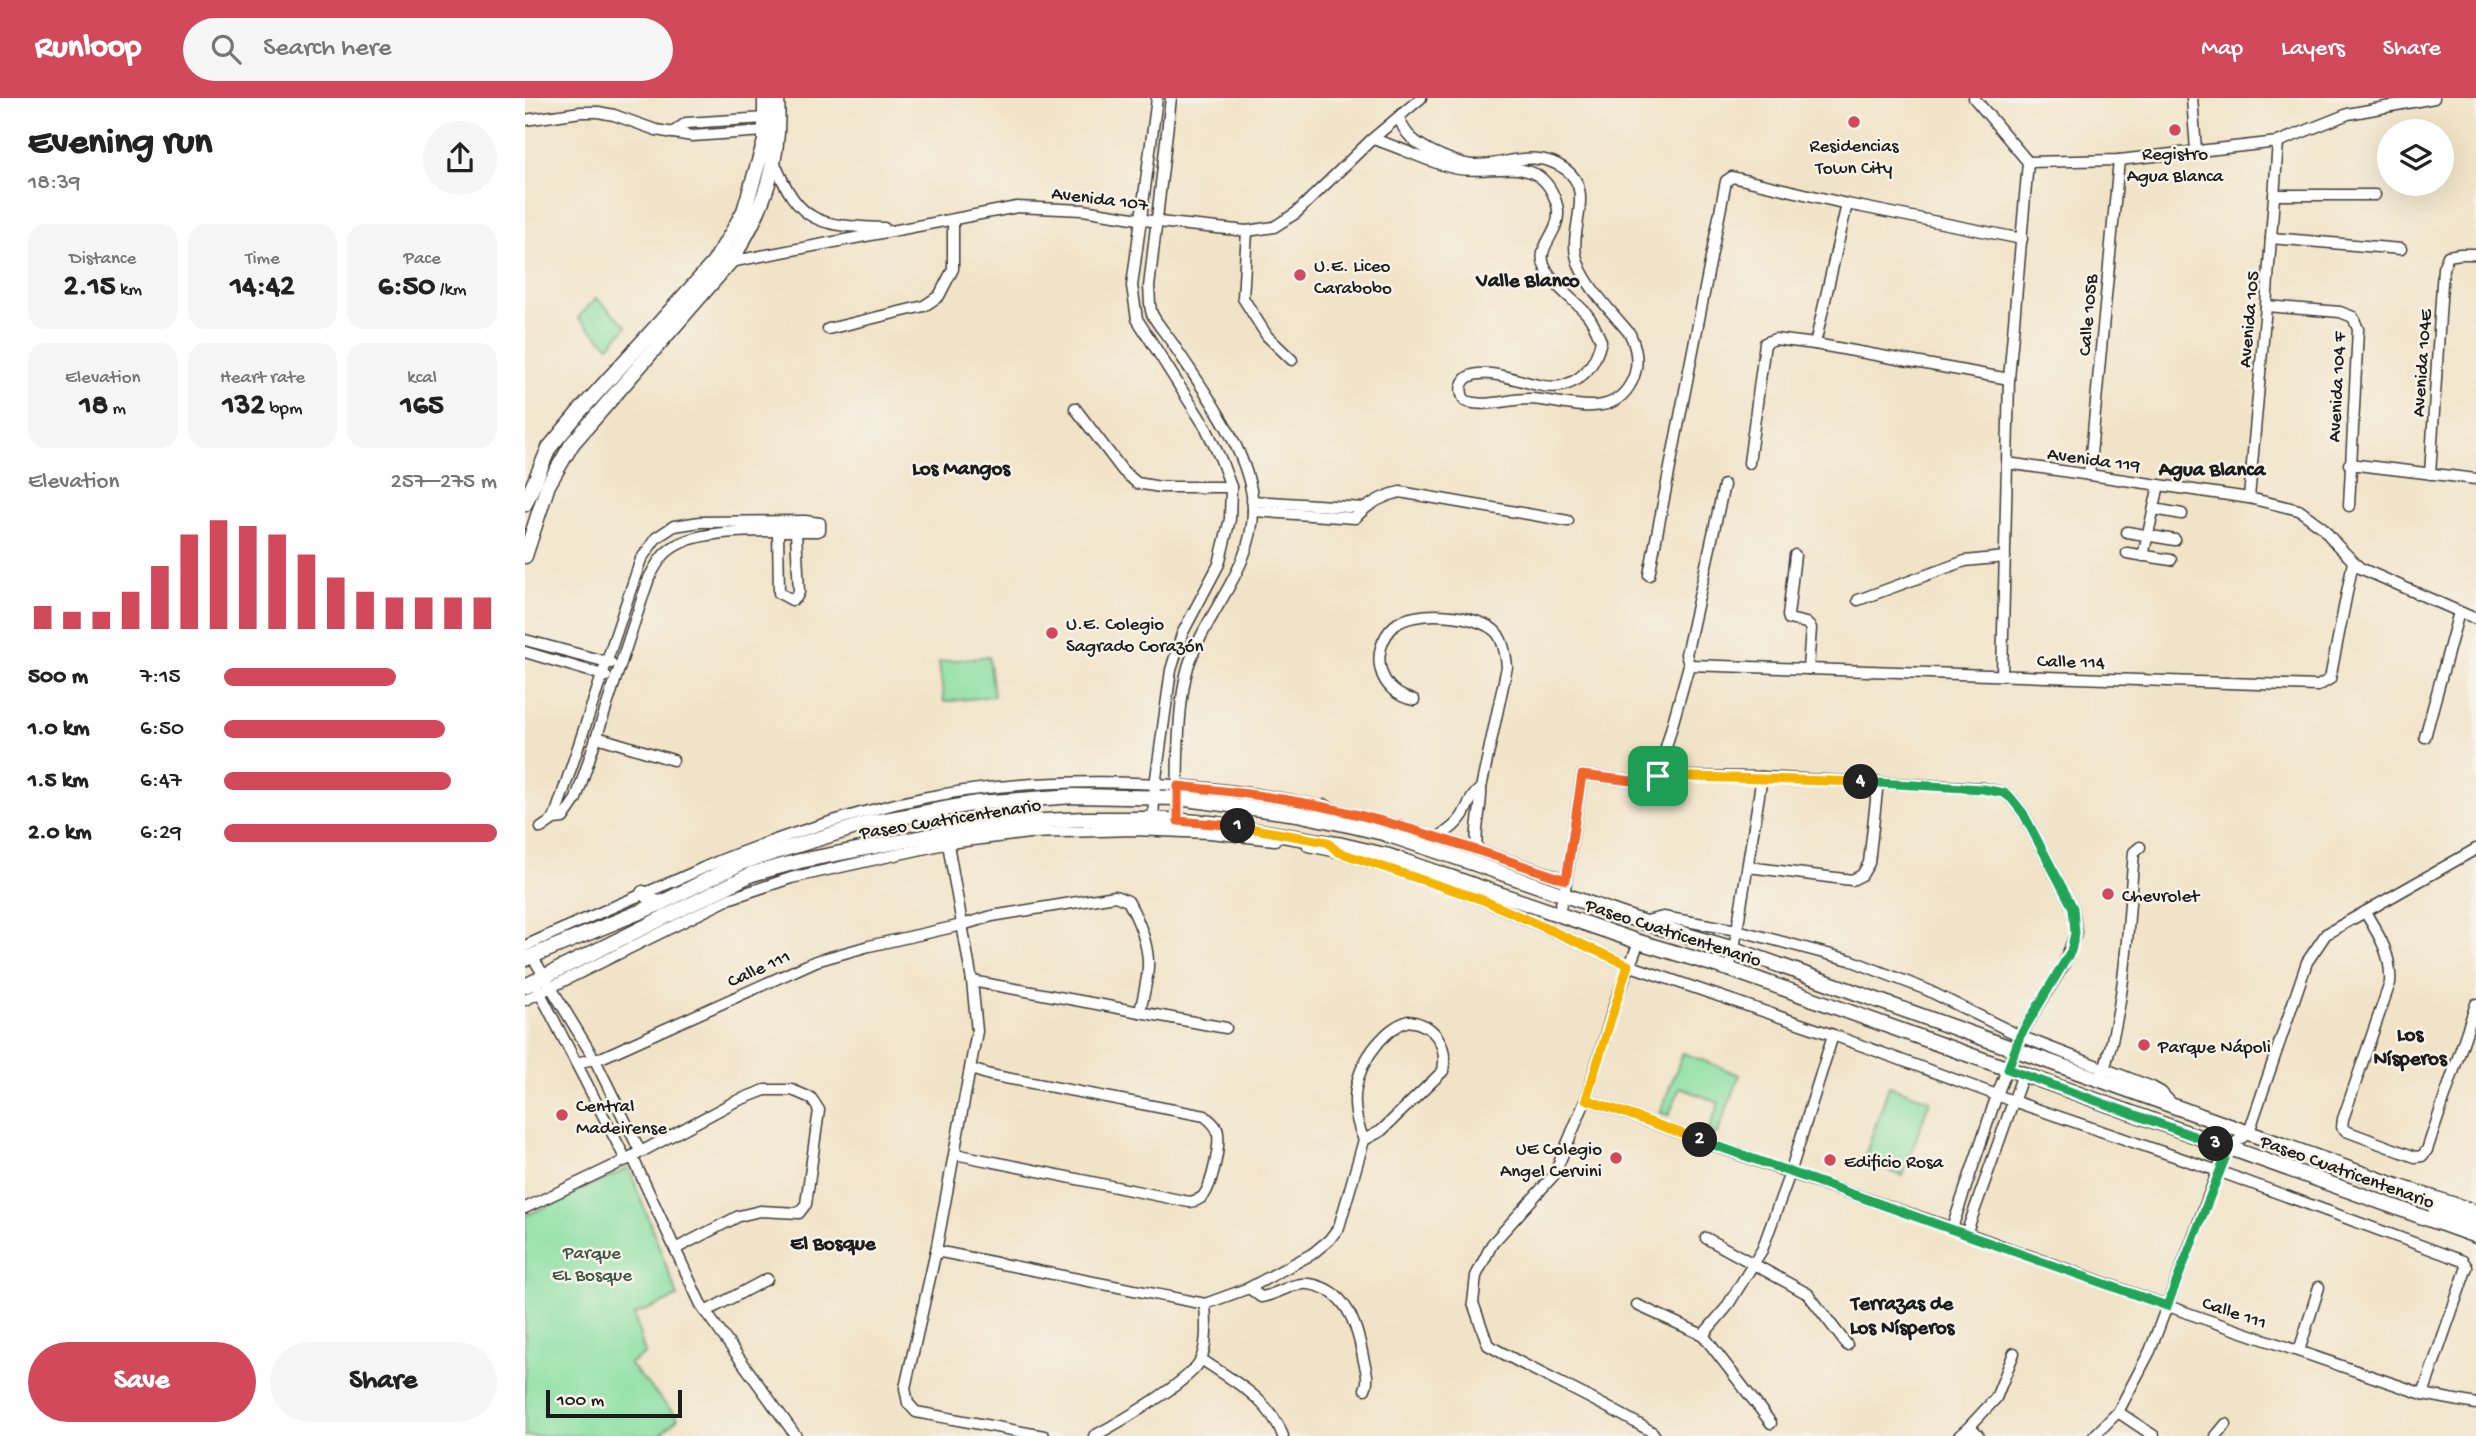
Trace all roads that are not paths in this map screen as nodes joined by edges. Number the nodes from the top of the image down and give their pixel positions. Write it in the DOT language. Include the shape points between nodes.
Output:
graph roads {
  1 [pos="765,98"];
  2 [pos="777,98"];
  3 [pos="1157,98"];
  4 [pos="1171,98"];
  5 [pos="1421,98"];
  6 [pos="1975,98"];
  7 [pos="2192,98"];
  8 [pos="2434,98"];
  9 [pos="2416,99"];
  10 [pos="1399,117"];
  11 [pos="525,120"];
  12 [pos="765,124"];
  13 [pos="1373,139"];
  14 [pos="1415,142"];
  15 [pos="2278,142"];
  16 [pos="2196,150"];
  17 [pos="1408,152"];
  18 [pos="2119,160"];
  19 [pos="774,161"];
  20 [pos="1553,162"];
  21 [pos="2028,162"];
  22 [pos="1542,177"];
  23 [pos="2274,195"];
  24 [pos="2375,195"];
  25 [pos="1847,204"];
  26 [pos="1141,219"];
  27 [pos="953,220"];
  28 [pos="1158,222"];
  29 [pos="904,228"];
  30 [pos="1247,231"];
  31 [pos="2271,238"];
  32 [pos="2022,239"];
  33 [pos="2401,249"];
  34 [pos="2476,254"];
  35 [pos="730,262"];
  36 [pos="1593,287"];
  37 [pos="1574,302"];
  38 [pos="2266,306"];
  39 [pos="828,329"];
  40 [pos="1815,344"];
  41 [pos="1292,360"];
  42 [pos="2008,379"];
  43 [pos="1075,408"];
  44 [pos="1749,463"];
  45 [pos="2007,463"];
  46 [pos="2349,464"];
  47 [pos="2430,474"];
  48 [pos="2089,475"];
  49 [pos="2476,479"];
  50 [pos="1724,485"];
  51 [pos="2159,485"];
  52 [pos="1231,486"];
  53 [pos="2249,498"];
  54 [pos="525,504"];
  55 [pos="1252,506"];
  56 [pos="2349,506"];
  57 [pos="2154,509"];
  58 [pos="2182,514"];
  59 [pos="1568,521"];
  60 [pos="796,532"];
  61 [pos="2127,532"];
  62 [pos="778,533"];
  63 [pos="2148,535"];
  64 [pos="2175,540"];
  65 [pos="2127,553"];
  66 [pos="1795,555"];
  67 [pos="525,556"];
  68 [pos="2143,556"];
  69 [pos="2005,557"];
  70 [pos="2171,560"];
  71 [pos="2353,562"];
  72 [pos="1649,575"];
  73 [pos="1858,600"];
  74 [pos="2459,612"];
  75 [pos="2476,619"];
  76 [pos="525,640"];
  77 [pos="525,652"];
  78 [pos="607,662"];
  79 [pos="1689,665"];
  80 [pos="620,666"];
  81 [pos="1808,669"];
  82 [pos="602,674"];
  83 [pos="2002,676"];
  84 [pos="616,679"];
  85 [pos="1414,700"];
  86 [pos="597,737"];
  87 [pos="2425,737"];
  88 [pos="673,760"];
  89 [pos="1658,776"];
  90 [pos="1762,778"];
  91 [pos="1878,782"];
  92 [pos="1481,788"];
  93 [pos="1154,791"];
  94 [pos="1178,792"];
  95 [pos="1325,807"];
  96 [pos="942,810"];
  97 [pos="554,819"];
  98 [pos="1114,819"];
  99 [pos="1153,819"];
  100 [pos="1178,821"];
  101 [pos="1353,826"];
  102 [pos="541,828"];
  103 [pos="1210,828"];
  104 [pos="1125,830"];
  105 [pos="948,838"];
  106 [pos="1437,838"];
  107 [pos="1327,842"];
  108 [pos="2140,847"];
  109 [pos="1476,850"];
  110 [pos="1338,852"];
  111 [pos="2475,852"];
  112 [pos="1748,867"];
  113 [pos="1565,887"];
  114 [pos="643,893"];
  115 [pos="659,904"];
  116 [pos="1558,912"];
  117 [pos="2365,912"];
  118 [pos="1642,922"];
  119 [pos="963,925"];
  120 [pos="1737,930"];
  121 [pos="1639,942"];
  122 [pos="1734,949"];
  123 [pos="528,954"];
  124 [pos="1628,965"];
  125 [pos="1728,969"];
  126 [pos="972,981"];
  127 [pos="540,985"];
  128 [pos="525,1000"];
  129 [pos="2476,1004"];
  130 [pos="1140,1012"];
  131 [pos="1226,1028"];
  132 [pos="1833,1035"];
  133 [pos="2018,1042"];
  134 [pos="595,1060"];
  135 [pos="576,1063"];
  136 [pos="971,1069"];
  137 [pos="2008,1069"];
  138 [pos="2023,1074"];
  139 [pos="2103,1074"];
  140 [pos="1997,1095"];
  141 [pos="1586,1099"];
  142 [pos="2013,1101"];
  143 [pos="2249,1132"];
  144 [pos="1364,1140"];
  145 [pos="2229,1148"];
  146 [pos="955,1154"];
  147 [pos="633,1156"];
  148 [pos="2218,1171"];
  149 [pos="1790,1173"];
  150 [pos="2397,1186"];
  151 [pos="525,1208"];
  152 [pos="2476,1212"];
  153 [pos="2476,1224"];
  154 [pos="1952,1228"];
  155 [pos="1966,1234"];
  156 [pos="2476,1236"];
  157 [pos="1706,1238"];
  158 [pos="675,1249"];
  159 [pos="936,1251"];
  160 [pos="1753,1265"];
  161 [pos="767,1279"];
  162 [pos="2319,1286"];
  163 [pos="1249,1287"];
  164 [pos="1205,1304"];
  165 [pos="1637,1305"];
  166 [pos="2167,1306"];
  167 [pos="705,1312"];
  168 [pos="1703,1335"];
  169 [pos="1847,1345"];
  170 [pos="2299,1351"];
  171 [pos="2014,1353"];
  172 [pos="1201,1359"];
  173 [pos="1365,1389"];
  174 [pos="2423,1394"];
  175 [pos="2476,1404"];
  176 [pos="2118,1412"];
  177 [pos="1771,1423"];
  178 [pos="2226,1424"];
  179 [pos="1970,1426"];
  180 [pos="1028,1434"];
  181 [pos="796,1436"];
  182 [pos="1044,1436"];
  183 [pos="1094,1436"];
  184 [pos="1283,1436"];
  185 [pos="1655,1436"];
  186 [pos="1959,1436"];
  187 [pos="1979,1436"];
  188 [pos="2094,1436"];
  189 [pos="2154,1436"];
  190 [pos="2216,1436"];
  1 -- 12 [label="street"];
  2 -- 19 [label="street"];
  3 -- 26 [label="street"];
  4 -- 28 [label="street"];
  5 -- 10 [label="street, Avenida 107"];
  6 -- 21 [label="street"];
  7 -- 16 [label="street"];
  8 -- 9 [label="street"];
  9 -- 15 [label="street" via="2348,114"];
  10 -- 13 [label="street, Avenida 107"];
  10 -- 14 [label="street"];
  11 -- 12 [label="street" via="598,112 671,133 686,123"];
  12 -- 54 [label="street" via="765,141 744,211 713,264 549,448"];
  13 -- 17 [label="street"];
  13 -- 30 [label="street, Avenida 107" via="1296,213 1274,227"];
  14 -- 17 [label="street"];
  14 -- 20 [label="street" via="1472,165 1525,158"];
  15 -- 16 [label="street"];
  15 -- 23 [label="street, Avenida 105"];
  16 -- 18 [label="street"];
  17 -- 22 [label="street" via="1457,169 1503,168"];
  18 -- 21 [label="street"];
  18 -- 48 [label="street, Calle 105B"];
  19 -- 29 [label="street" via="786,190 814,218 846,227"];
  19 -- 35 [label="street" via="760,209"];
  20 -- 22 [label="street"];
  20 -- 36 [label="street" via="1572,175 1580,190 1574,244 1579,265"];
  21 -- 32 [label="street"];
  22 -- 37 [label="street" via="1559,212 1557,227 1542,252 1543,263"];
  23 -- 24 [label="street"];
  23 -- 31 [label="street, Avenida 105"];
  25 -- 32 [label="street"];
  25 -- 40 [label="street"];
  25 -- 72 [label="street" via="1732,177 1726,181"];
  26 -- 27 [label="street, Avenida 107" via="1017,206"];
  26 -- 28 [label="street, Avenida 107"];
  26 -- 52 [label="street" via="1132,286 1137,319 1206,428"];
  27 -- 29 [label="street, Avenida 107"];
  27 -- 39 [label="street" via="953,269 939,296 924,306"];
  28 -- 30 [label="street, Avenida 107"];
  28 -- 55 [label="street" via="1149,287 1152,313 1221,418 1239,455"];
  29 -- 35 [label="street, Avenida 107"];
  30 -- 41 [label="street" via="1243,298 1267,336"];
  31 -- 33 [label="street"];
  31 -- 38 [label="street, Avenida 105"];
  32 -- 42 [label="street"];
  34 -- 47 [label="street, Avenida 104E" via="2448,256 2443,268"];
  35 -- 67 [label="street" via="572,444 548,485"];
  36 -- 37 [label="street"];
  36 -- 37 [label="street" via="1634,344 1636,369 1617,400 1598,408 1523,399 1480,404 1465,401 1465,380 1479,373 1553,387 1575,381 1590,369 1601,341 1588,315"];
  38 -- 46 [label="street, Avenida 104 F" via="2353,317 2358,329"];
  38 -- 53 [label="street, Avenida 105"];
  40 -- 42 [label="street"];
  40 -- 44 [label="street" via="1775,339 1765,343"];
  42 -- 45 [label="street"];
  43 -- 52 [label="street" via="1123,471 1137,482 1160,487"];
  45 -- 48 [label="street, Avenida 119"];
  45 -- 69 [label="street"];
  46 -- 47 [label="street"];
  46 -- 56 [label="street, Avenida 104 F"];
  47 -- 49 [label="street"];
  48 -- 51 [label="street, Avenida 119"];
  50 -- 79 [label="street" via="1686,654"];
  51 -- 53 [label="street, Avenida 119"];
  51 -- 57 [label="street"];
  52 -- 93 [label="street" via="1230,519 1219,564 1182,634 1171,670"];
  53 -- 71 [label="street, Avenida 119" via="2299,510 2322,527"];
  55 -- 59 [label="street" via="1347,519 1400,492"];
  55 -- 94 [label="street" via="1248,541 1238,569 1200,637 1188,669"];
  57 -- 58 [label="street"];
  57 -- 63 [label="street"];
  60 -- 62 [label="street"];
  60 -- 62 [label="street" via="799,592 792,600 779,593"];
  60 -- 78 [label="street" via="820,530 820,523 700,522 674,526 656,538 641,559"];
  61 -- 63 [label="street"];
  62 -- 80 [label="street" via="701,535 670,548 649,578"];
  63 -- 64 [label="street"];
  63 -- 68 [label="street"];
  65 -- 68 [label="street"];
  66 -- 81 [label="street" via="1789,619 1811,628"];
  68 -- 70 [label="street"];
  69 -- 73 [label="street" via="1965,561"];
  69 -- 83 [label="street"];
  71 -- 74 [label="street, Avenida 119"];
  71 -- 83 [label="street, Calle 114" via="2330,680 2325,684"];
  74 -- 75 [label="street, Avenida 119"];
  74 -- 87 [label="street"];
  76 -- 78 [label="street"];
  77 -- 82 [label="street"];
  78 -- 80 [label="street"];
  78 -- 82 [label="street"];
  79 -- 81 [label="street, Calle 114"];
  79 -- 89 [label="street"];
  80 -- 84 [label="street"];
  81 -- 83 [label="street, Calle 114"];
  82 -- 84 [label="street"];
  82 -- 97 [label="street"];
  84 -- 86 [label="street"];
  85 -- 92 [label="street" via="1390,689 1381,673 1383,642 1396,624 1418,616 1445,615 1485,624 1498,634 1507,667"];
  86 -- 88 [label="street"];
  86 -- 97 [label="street" via="570,810 563,818"];
  89 -- 90 [label="street"];
  89 -- 113 [label="street" via="1640,782 1582,775"];
  90 -- 91 [label="street"];
  90 -- 112 [label="street"];
  91 -- 112 [label="street" via="1869,863 1862,874 1852,880"];
  91 -- 133 [label="street" via="1994,790 2011,798 2023,813 2073,908 2075,933 2063,966"];
  92 -- 106 [label="street" via="1472,795 1462,817"];
  92 -- 109 [label="street"];
  93 -- 94 [label="street, Paseo Cuatricentenario"];
  93 -- 96 [label="street, Paseo Cuatricentenario" via="977,803"];
  93 -- 99 [label="street"];
  93 -- 114 [label="street, Paseo Cuatricentenario" via="1040,783 896,804 800,831"];
  94 -- 95 [label="street, Paseo Cuatricentenario" via="1268,796"];
  94 -- 100 [label="street"];
  94 -- 101 [label="street, Paseo Cuatricentenario"];
  95 -- 101 [label="street"];
  95 -- 106 [label="street, Paseo Cuatricentenario"];
  96 -- 105 [label="street"];
  96 -- 115 [label="street, Paseo Cuatricentenario" via="869,823 743,862"];
  97 -- 102 [label="street"];
  98 -- 99 [label="street, Paseo Cuatricentenario"];
  98 -- 104 [label="street"];
  98 -- 105 [label="street, Paseo Cuatricentenario" via="1023,822"];
  99 -- 100 [label="street, Paseo Cuatricentenario"];
  100 -- 103 [label="street, Paseo Cuatricentenario"];
  101 -- 113 [label="street, Paseo Cuatricentenario"];
  103 -- 104 [label="street, Paseo Cuatricentenario"];
  103 -- 107 [label="street, Paseo Cuatricentenario"];
  103 -- 110 [label="street, Paseo Cuatricentenario"];
  104 -- 105 [label="street, Paseo Cuatricentenario"];
  105 -- 119 [label="street"];
  105 -- 127 [label="street, Paseo Cuatricentenario" via="800,861 752,874"];
  106 -- 109 [label="street, Paseo Cuatricentenario"];
  107 -- 110 [label="street"];
  107 -- 116 [label="street, Paseo Cuatricentenario" via="1389,856"];
  108 -- 139 [label="street" via="2134,852 2127,961"];
  109 -- 113 [label="street, Paseo Cuatricentenario"];
  110 -- 124 [label="street, Paseo Cuatricentenario" via="1483,900"];
  111 -- 117 [label="street"];
  112 -- 120 [label="street"];
  113 -- 116 [label="street"];
  113 -- 118 [label="street, Paseo Cuatricentenario"];
  114 -- 115 [label="street"];
  114 -- 123 [label="street, Paseo Cuatricentenario"];
  115 -- 123 [label="street, Paseo Cuatricentenario"];
  116 -- 121 [label="street, Paseo Cuatricentenario"];
  117 -- 129 [label="street" via="2387,954 2390,983 2343,1119 2346,1131 2422,1156"];
  117 -- 143 [label="street" via="2326,934 2307,962"];
  118 -- 120 [label="street, Paseo Cuatricentenario" via="1663,917"];
  118 -- 122 [label="street, Paseo Cuatricentenario"];
  119 -- 126 [label="street"];
  119 -- 130 [label="street, Calle 111" via="1115,896 1129,901 1148,962"];
  119 -- 134 [label="street, Calle 111" via="815,961"];
  120 -- 122 [label="street"];
  120 -- 133 [label="street, Paseo Cuatricentenario" via="1875,969 1925,989"];
  121 -- 124 [label="street"];
  121 -- 125 [label="street, Paseo Cuatricentenario"];
  122 -- 125 [label="street"];
  122 -- 133 [label="street, Paseo Cuatricentenario"];
  123 -- 127 [label="street"];
  124 -- 132 [label="street, Paseo Cuatricentenario"];
  124 -- 141 [label="street"];
  125 -- 137 [label="street, Paseo Cuatricentenario"];
  126 -- 130 [label="street"];
  126 -- 136 [label="street" via="977,1031"];
  127 -- 128 [label="street, Paseo Cuatricentenario"];
  127 -- 134 [label="street"];
  127 -- 135 [label="street"];
  130 -- 131 [label="street"];
  132 -- 140 [label="street, Paseo Cuatricentenario"];
  132 -- 149 [label="street"];
  133 -- 137 [label="street"];
  133 -- 139 [label="street, Paseo Cuatricentenario"];
  134 -- 135 [label="street, Calle 111"];
  134 -- 147 [label="street"];
  135 -- 147 [label="street"];
  136 -- 146 [label="street"];
  136 -- 146 [label="street" via="1205,1116 1219,1132 1211,1180 1203,1197 1189,1202"];
  137 -- 138 [label="street, Paseo Cuatricentenario"];
  137 -- 140 [label="street"];
  138 -- 142 [label="street"];
  138 -- 145 [label="street, Paseo Cuatricentenario"];
  139 -- 143 [label="street, Paseo Cuatricentenario"];
  140 -- 142 [label="street, Paseo Cuatricentenario"];
  140 -- 154 [label="street"];
  141 -- 149 [label="street, Calle 111"];
  141 -- 185 [label="street" via="1554,1175 1492,1244 1476,1276 1473,1303 1488,1345 1621,1413"];
  142 -- 148 [label="street, Paseo Cuatricentenario"];
  142 -- 155 [label="street"];
  143 -- 145 [label="street"];
  143 -- 150 [label="street, Paseo Cuatricentenario"];
  144 -- 144 [label="street" via="1381,1131 1443,1071 1442,1043 1422,1023 1408,1021 1395,1026 1357,1073 1357,1113"];
  144 -- 163 [label="street" via="1339,1227 1329,1240"];
  145 -- 148 [label="street"];
  145 -- 156 [label="street, Paseo Cuatricentenario"];
  146 -- 159 [label="street"];
  147 -- 151 [label="street"];
  147 -- 158 [label="street"];
  147 -- 158 [label="street" via="765,1090 792,1090 811,1098 819,1111 806,1204 799,1213 760,1211 739,1216"];
  148 -- 166 [label="street"];
  148 -- 174 [label="street, Paseo Cuatricentenario" via="2463,1261 2467,1267"];
  149 -- 154 [label="street, Calle 111"];
  149 -- 160 [label="street"];
  150 -- 152 [label="street, Paseo Cuatricentenario"];
  150 -- 153 [label="street" via="2430,1206"];
  154 -- 155 [label="street, Calle 111"];
  155 -- 166 [label="street, Calle 111"];
  157 -- 160 [label="street"];
  158 -- 167 [label="street"];
  159 -- 164 [label="street"];
  159 -- 180 [label="street" via="905,1388 908,1403 916,1412"];
  160 -- 168 [label="street"];
  160 -- 169 [label="street" via="1808,1294"];
  161 -- 167 [label="street"];
  162 -- 170 [label="street"];
  163 -- 164 [label="street"];
  163 -- 173 [label="street" via="1261,1297 1299,1283 1310,1284 1326,1288 1342,1301 1353,1318 1362,1352 1368,1379"];
  164 -- 172 [label="street"];
  165 -- 168 [label="street"];
  166 -- 170 [label="street, Calle 111"];
  166 -- 176 [label="street"];
  167 -- 181 [label="street"];
  168 -- 177 [label="street"];
  170 -- 174 [label="street, Calle 111"];
  171 -- 179 [label="street" via="1996,1398"];
  172 -- 183 [label="street" via="1191,1373"];
  172 -- 184 [label="street" via="1261,1401 1276,1418"];
  174 -- 175 [label="street, Calle 111"];
  176 -- 188 [label="street"];
  176 -- 189 [label="street"];
  178 -- 190 [label="street"];
  179 -- 186 [label="street"];
  179 -- 187 [label="street"];
  180 -- 182 [label="street"];
}
